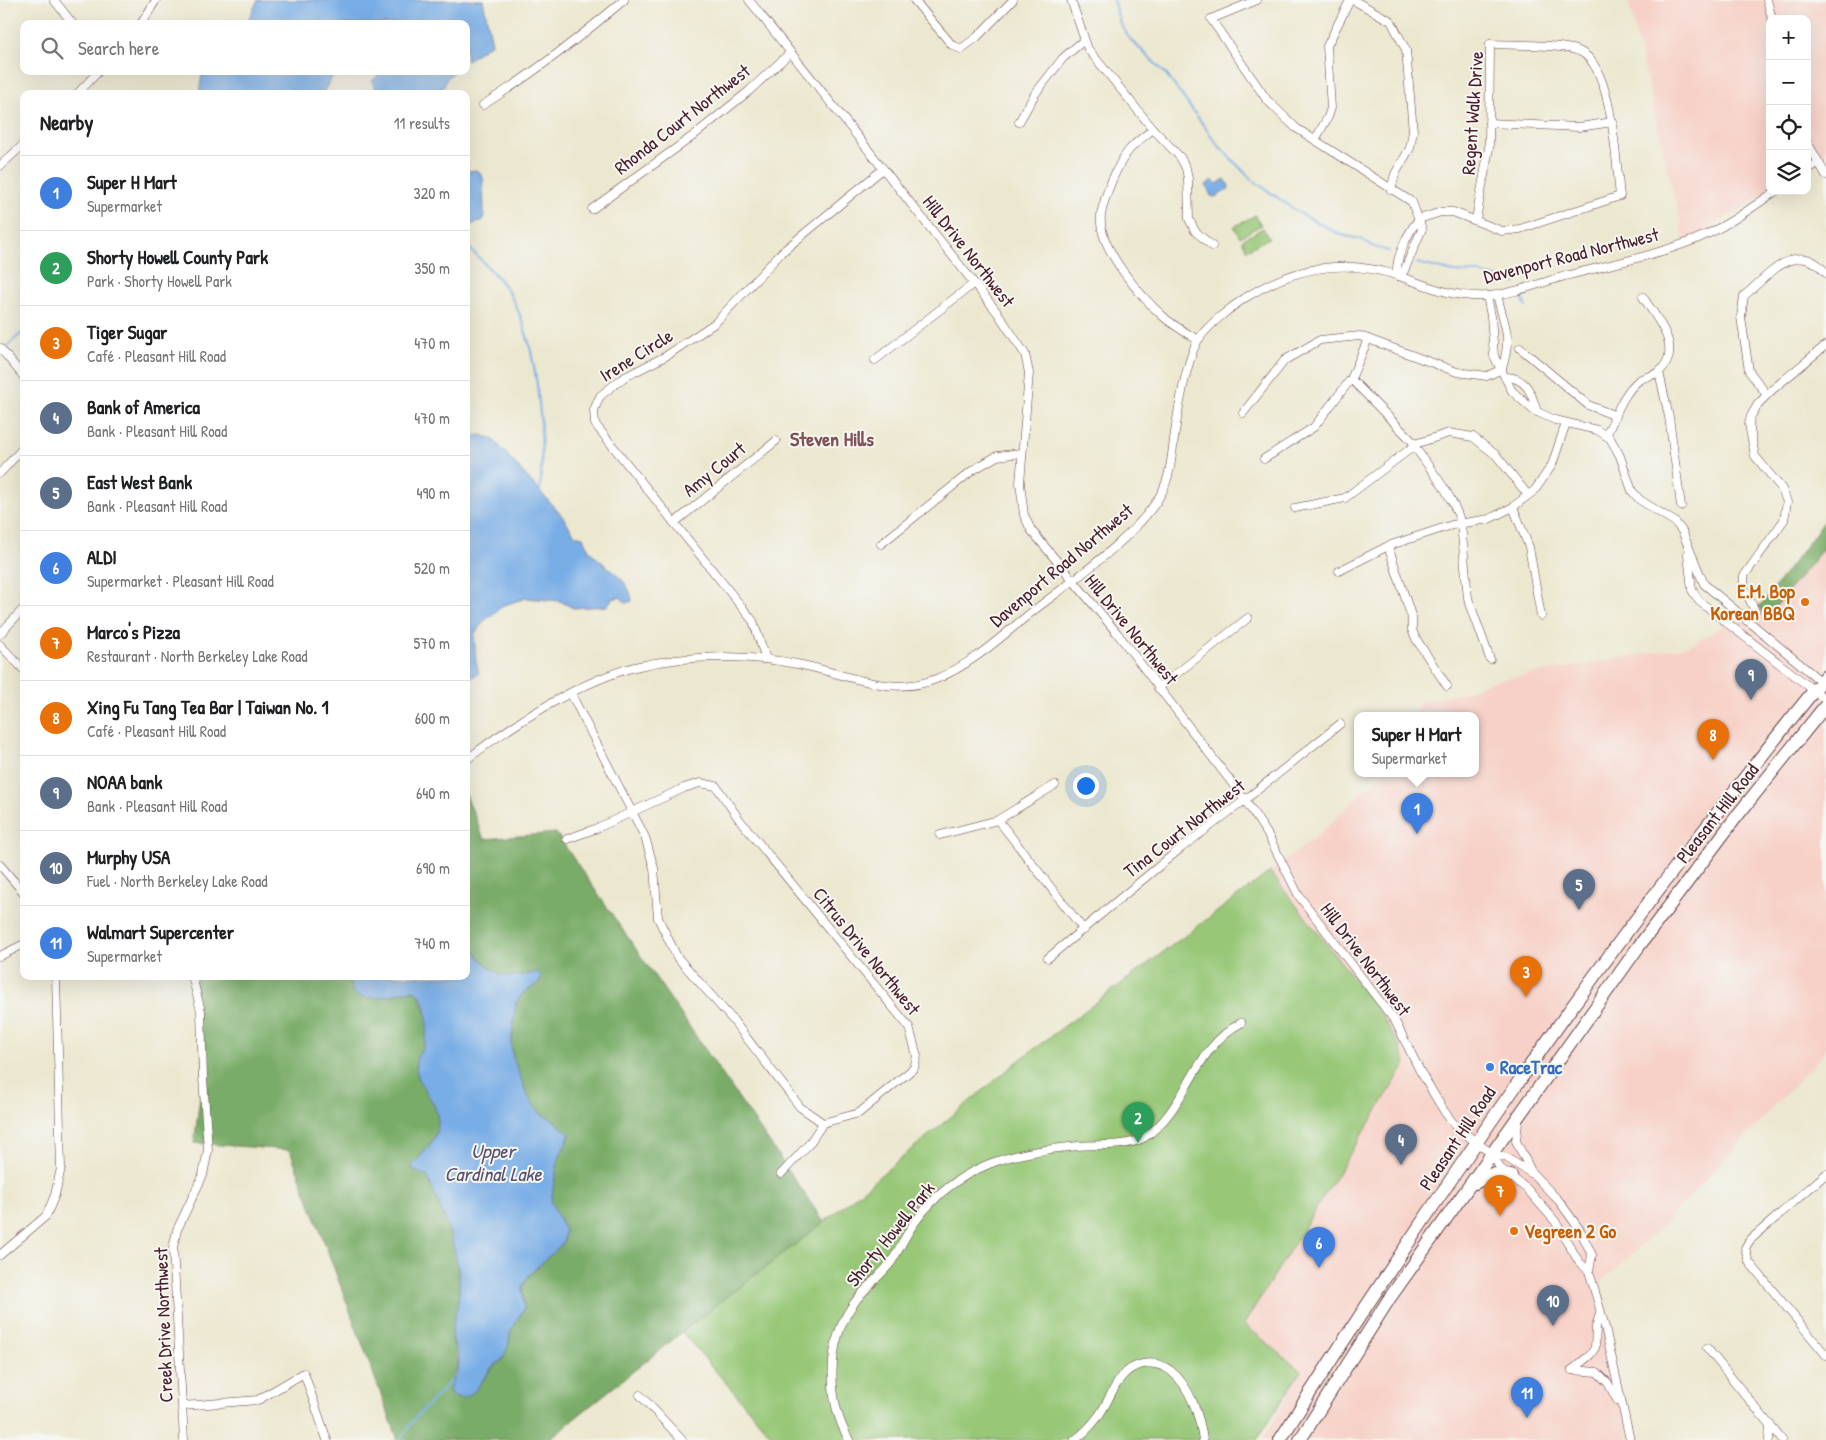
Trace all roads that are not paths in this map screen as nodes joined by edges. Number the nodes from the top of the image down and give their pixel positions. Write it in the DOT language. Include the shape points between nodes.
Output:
graph roads {
  1 [pos="54,0"];
  2 [pos="156,0"];
  3 [pos="624,0"];
  4 [pos="749,0"];
  5 [pos="914,0"];
  6 [pos="1013,0"];
  7 [pos="1071,0"];
  8 [pos="1257,0"];
  9 [pos="1352,0"];
  10 [pos="1768,0"];
  11 [pos="1771,15"];
  12 [pos="70,20"];
  13 [pos="144,20"];
  14 [pos="1084,41"];
  15 [pos="790,53"];
  16 [pos="95,75"];
  17 [pos="81,90"];
  18 [pos="482,105"];
  19 [pos="1019,122"];
  20 [pos="1613,122"];
  21 [pos="1489,123"];
  22 [pos="1153,128"];
  23 [pos="1315,140"];
  24 [pos="20,148"];
  25 [pos="1811,150"];
  26 [pos="1818,163"];
  27 [pos="0,166"];
  28 [pos="1811,167"];
  29 [pos="884,169"];
  30 [pos="1826,175"];
  31 [pos="1391,190"];
  32 [pos="1770,195"];
  33 [pos="592,209"];
  34 [pos="1420,219"];
  35 [pos="1476,219"];
  36 [pos="1212,246"];
  37 [pos="1826,273"];
  38 [pos="1397,276"];
  39 [pos="973,284"];
  40 [pos="1497,294"];
  41 [pos="1487,296"];
  42 [pos="1643,297"];
  43 [pos="1368,339"];
  44 [pos="1198,340"];
  45 [pos="1826,345"];
  46 [pos="0,348"];
  47 [pos="1520,348"];
  48 [pos="1507,353"];
  49 [pos="1494,354"];
  50 [pos="875,360"];
  51 [pos="1502,369"];
  52 [pos="20,372"];
  53 [pos="1659,372"];
  54 [pos="1504,377"];
  55 [pos="1351,379"];
  56 [pos="1767,395"];
  57 [pos="1537,412"];
  58 [pos="1242,414"];
  59 [pos="1616,416"];
  60 [pos="1566,422"];
  61 [pos="1606,436"];
  62 [pos="776,441"];
  63 [pos="1415,446"];
  64 [pos="20,451"];
  65 [pos="1021,453"];
  66 [pos="1264,459"];
  67 [pos="0,473"];
  68 [pos="1528,495"];
  69 [pos="1681,506"];
  70 [pos="1513,507"];
  71 [pos="1295,508"];
  72 [pos="674,523"];
  73 [pos="1462,524"];
  74 [pos="882,544"];
  75 [pos="1388,546"];
  76 [pos="1688,547"];
  77 [pos="1339,571"];
  78 [pos="1072,581"];
  79 [pos="20,612"];
  80 [pos="1541,616"];
  81 [pos="1248,618"];
  82 [pos="1747,621"];
  83 [pos="0,634"];
  84 [pos="0,645"];
  85 [pos="766,659"];
  86 [pos="1490,659"];
  87 [pos="20,666"];
  88 [pos="1822,684"];
  89 [pos="1447,686"];
  90 [pos="1158,688"];
  91 [pos="571,694"];
  92 [pos="1826,700"];
  93 [pos="1826,705"];
  94 [pos="1826,720"];
  95 [pos="1340,724"];
  96 [pos="1802,735"];
  97 [pos="470,757"];
  98 [pos="1055,785"];
  99 [pos="1245,800"];
  100 [pos="634,812"];
  101 [pos="998,820"];
  102 [pos="940,835"];
  103 [pos="567,840"];
  104 [pos="0,865"];
  105 [pos="20,888"];
  106 [pos="1084,930"];
  107 [pos="20,946"];
  108 [pos="0,956"];
  109 [pos="1048,958"];
  110 [pos="56,980"];
  111 [pos="193,980"];
  112 [pos="1241,1023"];
  113 [pos="1518,1116"];
  114 [pos="823,1123"];
  115 [pos="1476,1141"];
  116 [pos="1492,1154"];
  117 [pos="781,1174"];
  118 [pos="1826,1174"];
  119 [pos="1534,1175"];
  120 [pos="1511,1176"];
  121 [pos="1470,1185"];
  122 [pos="0,1255"];
  123 [pos="1589,1271"];
  124 [pos="1600,1313"];
  125 [pos="1707,1348"];
  126 [pos="1826,1355"];
  127 [pos="640,1395"];
  128 [pos="183,1406"];
  129 [pos="1621,1407"];
  130 [pos="1770,1424"];
  131 [pos="184,1440"];
  132 [pos="327,1440"];
  133 [pos="682,1440"];
  134 [pos="848,1440"];
  135 [pos="1075,1440"];
  136 [pos="1203,1440"];
  137 [pos="1280,1440"];
  138 [pos="1300,1440"];
  139 [pos="1630,1440"];
  140 [pos="1769,1440"];
  141 [pos="1782,1440"];
  1 -- 12 [label="street"];
  2 -- 13 [label="street"];
  3 -- 18 [label="street" via="576,41"];
  4 -- 15 [label="street, Hill Drive Northwest"];
  5 -- 6 [label="street" via="952,45 961,49"];
  7 -- 14 [label="street"];
  8 -- 23 [label="street" via="1211,19 1267,100 1296,128"];
  9 -- 23 [label="street" via="1328,46 1331,108"];
  9 -- 31 [label="street" via="1392,21 1406,50 1414,131"];
  10 -- 11 [label="street"];
  14 -- 19 [label="street" via="1063,58 1035,94"];
  14 -- 22 [label="street"];
  15 -- 29 [label="street, Hill Drive Northwest"];
  15 -- 33 [label="street, Rhonda Court Northwest" via="693,136"];
  16 -- 17 [label="street"];
  20 -- 21 [label="street" via="1579,127"];
  20 -- 21 [label="street, Regent Walk Drive" via="1596,67 1581,52 1566,47 1490,44"];
  20 -- 35 [label="street, Regent Walk Drive" via="1620,196 1520,229 1502,231"];
  21 -- 35 [label="street, Regent Walk Drive" via="1488,156"];
  22 -- 36 [label="street" via="1186,168 1189,219 1195,231"];
  22 -- 44 [label="street" via="1129,150 1110,185 1101,216 1106,242 1115,259 1148,300 1167,320"];
  23 -- 31 [label="street"];
  24 -- 27 [label="street"];
  25 -- 26 [label="street"];
  26 -- 28 [label="street"];
  26 -- 30 [label="street"];
  29 -- 39 [label="street, Hill Drive Northwest"];
  29 -- 72 [label="street, Irene Circle" via="782,252 715,323 666,356 623,378 600,396 594,410 595,424"];
  31 -- 34 [label="street" via="1412,202"];
  32 -- 40 [label="street, Davenport Road Northwest" via="1728,224 1696,239"];
  34 -- 35 [label="street, Regent Walk Drive" via="1441,212"];
  34 -- 38 [label="street" via="1422,229 1404,270"];
  37 -- 56 [label="street" via="1812,260 1798,257 1785,262 1744,296 1741,317 1749,371"];
  38 -- 41 [label="street, Davenport Road Northwest" via="1432,290"];
  38 -- 44 [label="street, Davenport Road Northwest" via="1350,265 1315,268 1272,283 1246,297"];
  39 -- 50 [label="street"];
  39 -- 65 [label="street, Hill Drive Northwest" via="997,312 1025,354 1029,373"];
  40 -- 41 [label="street, Davenport Road Northwest"];
  40 -- 48 [label="street" via="1507,329"];
  41 -- 49 [label="street"];
  42 -- 53 [label="street" via="1669,340 1669,358"];
  43 -- 51 [label="street" via="1457,372 1487,376"];
  43 -- 55 [label="street"];
  43 -- 58 [label="street" via="1360,336 1320,340 1285,360"];
  44 -- 78 [label="street, Davenport Road Northwest" via="1178,411 1163,490 1148,514"];
  45 -- 56 [label="street"];
  46 -- 52 [label="street"];
  47 -- 59 [label="street" via="1588,404"];
  48 -- 49 [label="street"];
  48 -- 51 [label="street"];
  49 -- 51 [label="street"];
  51 -- 54 [label="street"];
  53 -- 59 [label="street" via="1640,379 1624,397"];
  53 -- 69 [label="street" via="1669,417"];
  54 -- 57 [label="street" via="1518,398"];
  54 -- 57 [label="street" via="1524,383 1530,390"];
  55 -- 63 [label="street"];
  55 -- 66 [label="street" via="1314,427"];
  56 -- 82 [label="street" via="1758,404 1749,424 1756,456 1782,489 1787,502 1780,527 1744,576 1744,588 1755,611"];
  57 -- 60 [label="street"];
  59 -- 61 [label="street"];
  60 -- 61 [label="street" via="1597,430"];
  60 -- 68 [label="street" via="1552,465"];
  61 -- 76 [label="street" via="1620,456 1632,491 1640,500 1675,522"];
  62 -- 72 [label="street, Amy Court"];
  63 -- 68 [label="street" via="1449,433 1472,437 1496,454"];
  63 -- 71 [label="street" via="1345,498"];
  63 -- 73 [label="street" via="1443,487"];
  64 -- 67 [label="street"];
  65 -- 74 [label="street" via="997,456 973,470"];
  65 -- 78 [label="street, Hill Drive Northwest" via="1024,515 1031,530"];
  68 -- 70 [label="street"];
  70 -- 73 [label="street" via="1489,519"];
  70 -- 80 [label="street" via="1529,547"];
  72 -- 85 [label="street, Irene Circle" via="752,622"];
  73 -- 75 [label="street"];
  73 -- 86 [label="street" via="1468,598"];
  75 -- 77 [label="street"];
  75 -- 89 [label="street" via="1412,618 1412,630"];
  76 -- 82 [label="street" via="1704,584"];
  76 -- 88 [label="street" via="1692,590 1699,601"];
  78 -- 85 [label="street, Davenport Road Northwest" via="966,664 932,681 876,685 800,664"];
  78 -- 90 [label="street, Hill Drive Northwest"];
  79 -- 83 [label="street"];
  81 -- 90 [label="street"];
  82 -- 88 [label="street"];
  84 -- 87 [label="street"];
  85 -- 91 [label="street, Davenport Road Northwest" via="707,658 638,667"];
  88 -- 92 [label="street"];
  88 -- 115 [label="highway, Pleasant Hill Road" via="1626,933"];
  90 -- 99 [label="street, Hill Drive Northwest"];
  91 -- 97 [label="street, Davenport Road Northwest" via="504,731"];
  91 -- 100 [label="street"];
  93 -- 96 [label="highway, Pleasant Hill Road"];
  94 -- 96 [label="highway"];
  95 -- 99 [label="street, Tina Court Northwest"];
  96 -- 113 [label="highway, Pleasant Hill Road" via="1640,946"];
  98 -- 101 [label="street"];
  99 -- 106 [label="street, Tina Court Northwest" via="1180,848"];
  99 -- 115 [label="street, Hill Drive Northwest" via="1268,835 1299,896 1395,1021 1444,1111 1456,1127"];
  100 -- 103 [label="street, Citrus Drive Northwest"];
  100 -- 114 [label="street" via="646,837 654,868 658,918 678,957 732,1019 800,1107"];
  100 -- 114 [label="street, Citrus Drive Northwest" via="684,788 700,783 716,786 739,819 909,1027 917,1056 914,1068 859,1113"];
  101 -- 102 [label="street"];
  101 -- 106 [label="street"];
  104 -- 105 [label="street"];
  106 -- 109 [label="street, Tina Court Northwest"];
  107 -- 108 [label="street"];
  110 -- 122 [label="street" via="61,1168 46,1216"];
  111 -- 128 [label="street, Creek Drive Northwest" via="201,1011 208,1150 203,1175 177,1230 173,1248"];
  112 -- 134 [label="street, Shorty Howell Park" via="1218,1039 1161,1123 1143,1138 1119,1144 1042,1150 1003,1159 960,1179 929,1206 884,1271 852,1305 839,1335 833,1366 834,1401"];
  113 -- 116 [label="highway, Pleasant Hill Road"];
  113 -- 119 [label="street" via="1516,1142"];
  114 -- 117 [label="street" via="809,1144"];
  115 -- 116 [label="street, Hill Drive Northwest"];
  115 -- 137 [label="highway, Pleasant Hill Road"];
  116 -- 119 [label="street" via="1507,1158"];
  116 -- 120 [label="street" via="1500,1168"];
  116 -- 121 [label="highway, Pleasant Hill Road"];
  118 -- 126 [label="street" via="1750,1240 1745,1248 1750,1262"];
  119 -- 123 [label="street" via="1580,1230 1592,1254"];
  120 -- 121 [label="highway" via="1492,1174"];
  120 -- 123 [label="street" via="1555,1221 1579,1262"];
  121 -- 138 [label="highway, Pleasant Hill Road" via="1389,1299"];
  123 -- 124 [label="street"];
  124 -- 129 [label="street"];
  124 -- 129 [label="street" via="1595,1348 1572,1370 1597,1372 1608,1383"];
  125 -- 130 [label="street"];
  127 -- 133 [label="street"];
  128 -- 131 [label="street, Creek Drive Northwest"];
  128 -- 132 [label="street" via="258,1400 304,1373"];
  129 -- 139 [label="street"];
  130 -- 140 [label="street"];
  130 -- 141 [label="street"];
  135 -- 136 [label="street" via="1097,1419 1127,1370 1149,1363 1161,1364 1179,1378 1192,1400"];
}
